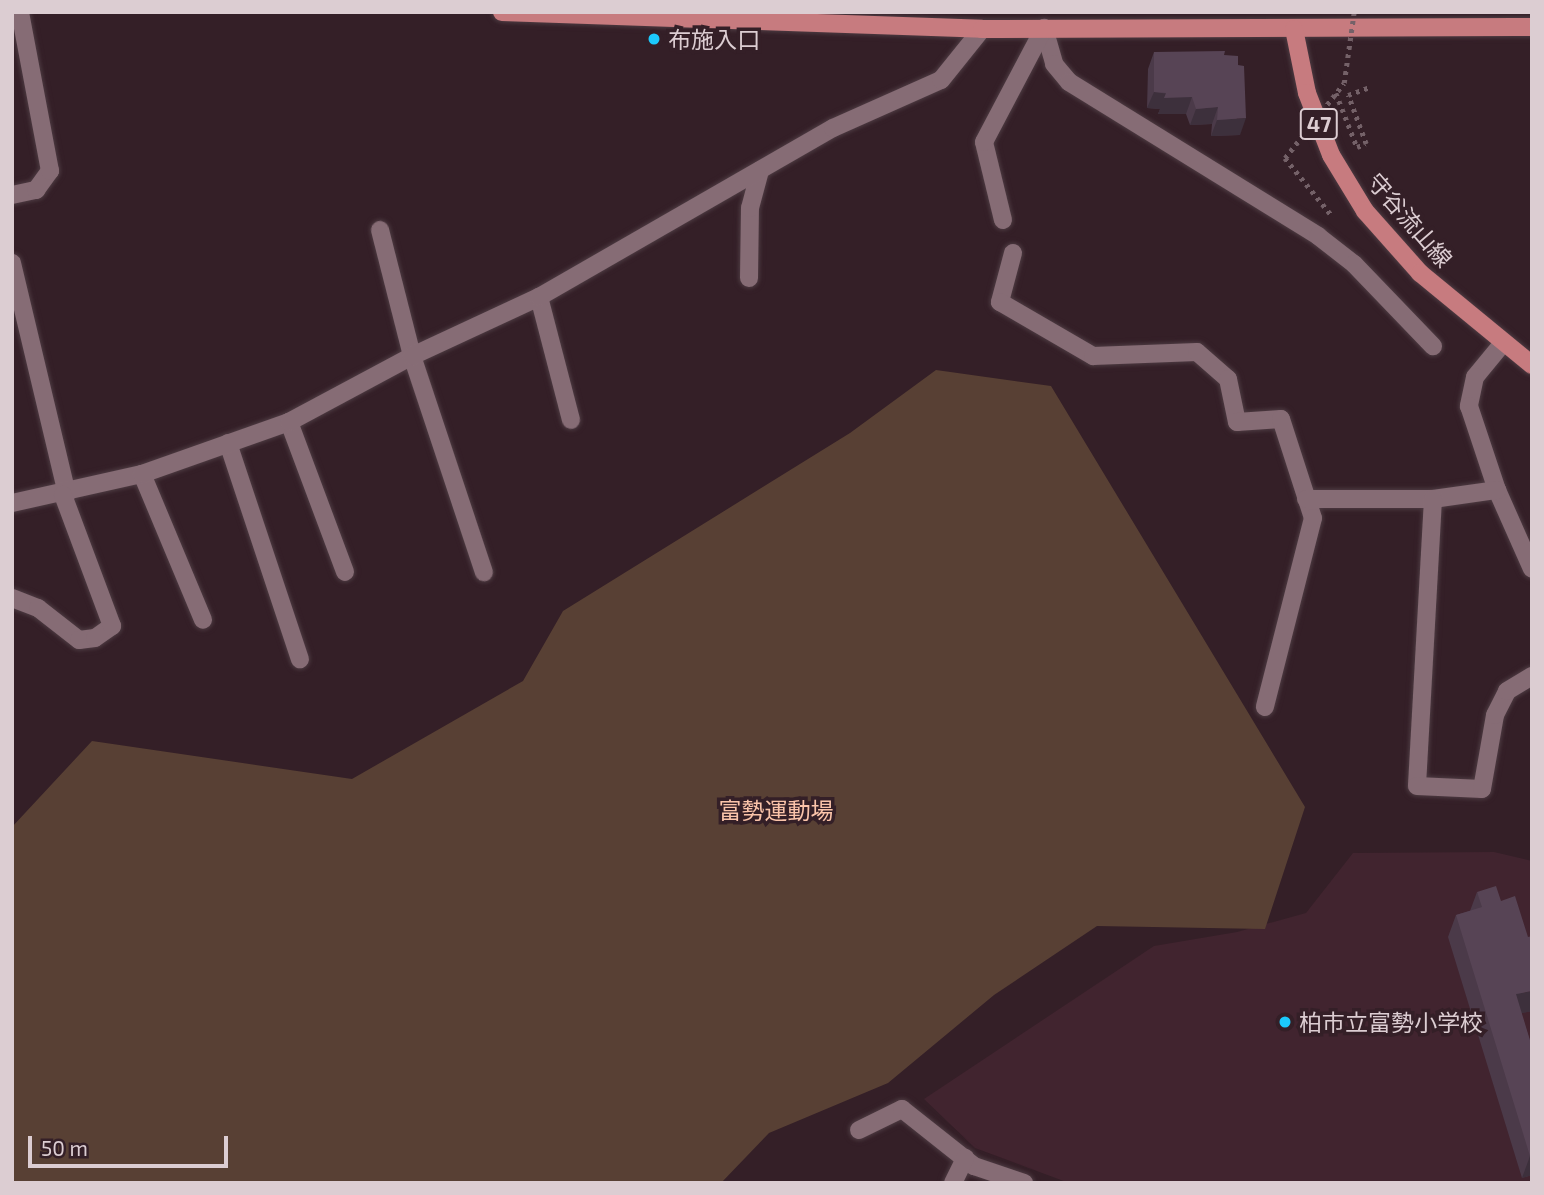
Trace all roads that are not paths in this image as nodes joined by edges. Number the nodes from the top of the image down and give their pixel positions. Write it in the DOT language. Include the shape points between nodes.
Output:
graph roads {
  1 [pos="20,12"];
  2 [pos="502,12"];
  3 [pos="523,13"];
  4 [pos="811,19"];
  5 [pos="1293,21"];
  6 [pos="1532,27"];
  7 [pos="1044,28"];
  8 [pos="982,29"];
  9 [pos="760,170"];
  10 [pos="12,195"];
  11 [pos="1003,220"];
  12 [pos="380,230"];
  13 [pos="1013,253"];
  14 [pos="12,263"];
  15 [pos="748,278"];
  16 [pos="539,297"];
  17 [pos="1503,343"];
  18 [pos="1433,346"];
  19 [pos="412,355"];
  20 [pos="1532,365"];
  21 [pos="572,420"];
  22 [pos="289,422"];
  23 [pos="228,443"];
  24 [pos="142,474"];
  25 [pos="1497,489"];
  26 [pos="65,494"];
  27 [pos="1306,499"];
  28 [pos="1433,499"];
  29 [pos="12,503"];
  30 [pos="1532,569"];
  31 [pos="345,572"];
  32 [pos="484,572"];
  33 [pos="12,598"];
  34 [pos="203,620"];
  35 [pos="300,659"];
  36 [pos="1532,677"];
  37 [pos="1265,708"];
  38 [pos="859,1130"];
  39 [pos="965,1158"];
  40 [pos="953,1183"];
  41 [pos="1024,1183"];
  1 -- 10 [label="street" via="50,171 36,190"];
  2 -- 3 [label="main road"];
  3 -- 4 [label="main road"];
  4 -- 8 [label="main road"];
  5 -- 6 [label="main road"];
  5 -- 7 [label="main road"];
  5 -- 17 [label="main road, 守谷流山線 / 47" via="1307,93 1331,155 1359,202 1420,273"];
  7 -- 8 [label="main road"];
  7 -- 11 [label="street" via="984,142"];
  7 -- 18 [label="street" via="1054,64 1069,82 1318,236 1354,264"];
  8 -- 9 [label="street" via="941,80 832,128"];
  9 -- 15 [label="street" via="750,208"];
  9 -- 16 [label="street"];
  12 -- 19 [label="street"];
  13 -- 27 [label="street" via="1000,302 1093,356 1197,352 1228,379 1237,422 1281,419"];
  14 -- 26 [label="street"];
  16 -- 19 [label="street"];
  16 -- 21 [label="street"];
  17 -- 20 [label="main road, 守谷流山線 / 47"];
  17 -- 25 [label="street" via="1475,377 1469,406"];
  19 -- 22 [label="street"];
  19 -- 32 [label="street"];
  22 -- 23 [label="street"];
  22 -- 31 [label="street"];
  23 -- 24 [label="street"];
  23 -- 35 [label="street"];
  24 -- 26 [label="street"];
  24 -- 34 [label="street"];
  25 -- 28 [label="street"];
  25 -- 30 [label="street"];
  26 -- 29 [label="street"];
  26 -- 33 [label="street" via="112,626 95,638 79,640 38,608"];
  27 -- 28 [label="street"];
  27 -- 37 [label="street" via="1313,518"];
  28 -- 36 [label="street" via="1417,786 1482,789 1495,715 1507,691"];
  38 -- 39 [label="street" via="902,1109"];
  39 -- 40 [label="street"];
  39 -- 41 [label="street"];
}
